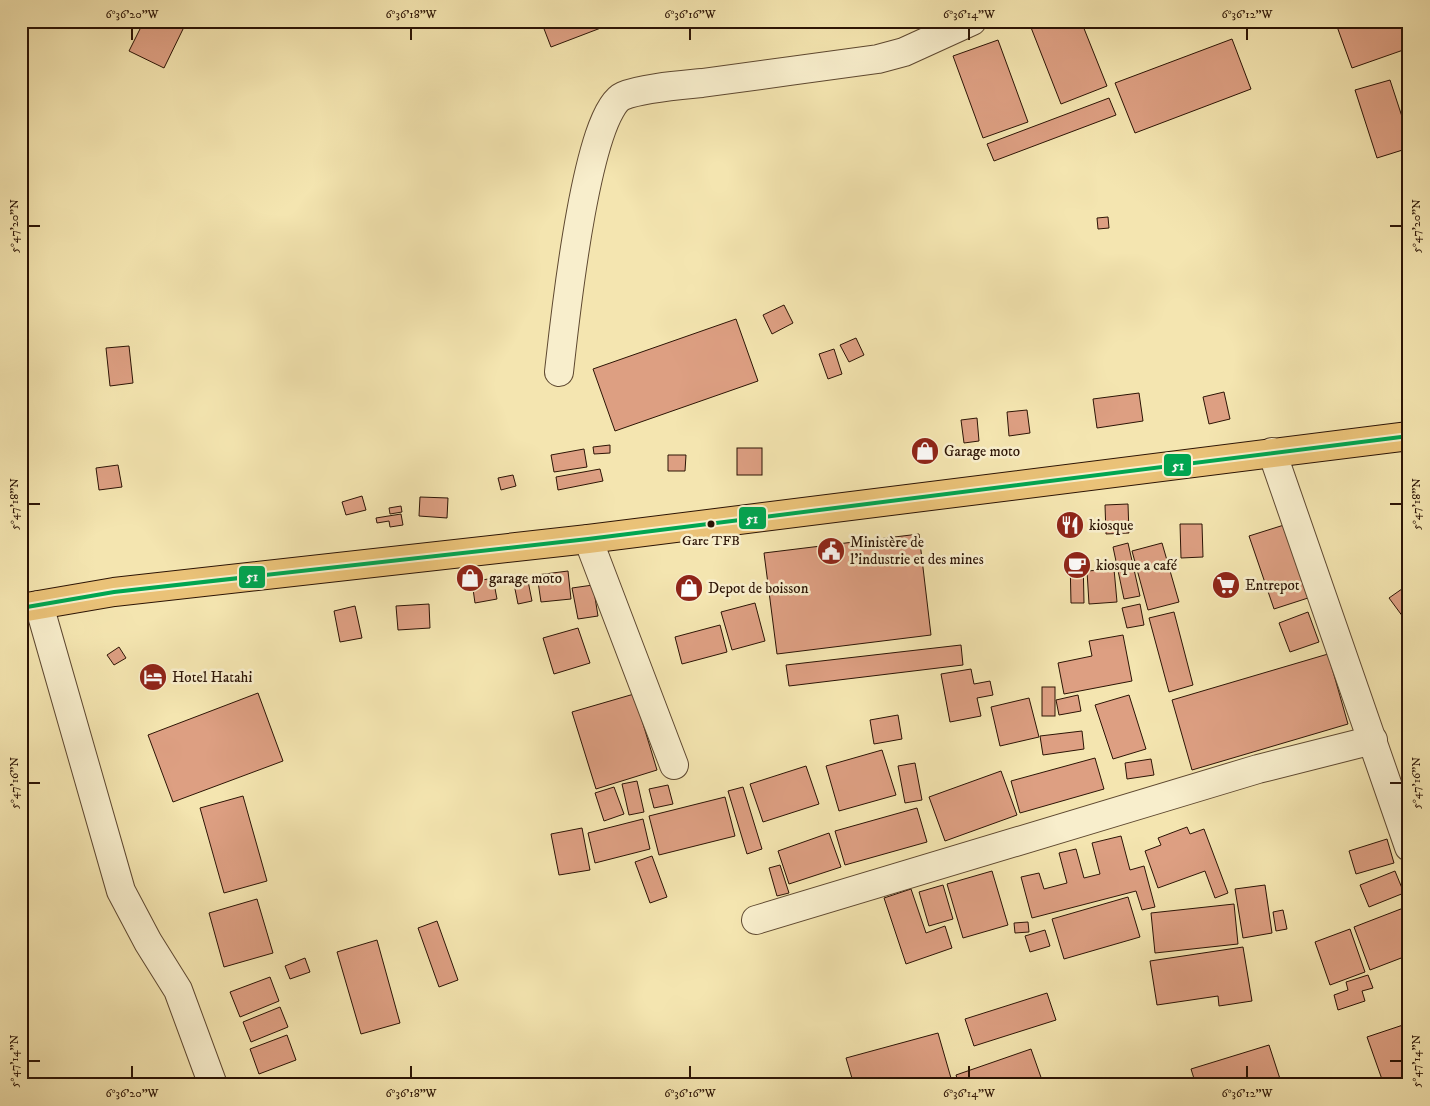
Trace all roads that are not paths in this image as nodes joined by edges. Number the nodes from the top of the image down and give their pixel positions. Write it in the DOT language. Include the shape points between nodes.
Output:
graph roads {
  1 [pos="972,21"];
  2 [pos="559,372"];
  3 [pos="1409,436"];
  4 [pos="1272,452"];
  5 [pos="588,539"];
  6 [pos="30,606"];
  7 [pos="1373,740"];
  8 [pos="674,765"];
  9 [pos="1409,847"];
  10 [pos="756,920"];
  11 [pos="213,1085"];
  1 -- 2 [label="street" via="904,52 878,60 622,96 610,111 597,138 564,318"];
  3 -- 4 [label="main road"];
  4 -- 5 [label="main road"];
  4 -- 7 [label="street"];
  5 -- 6 [label="main road" via="114,592"];
  5 -- 8 [label="street"];
  6 -- 11 [label="street" via="121,891 178,990"];
  7 -- 9 [label="street"];
  7 -- 10 [label="street" via="1258,769"];
}
